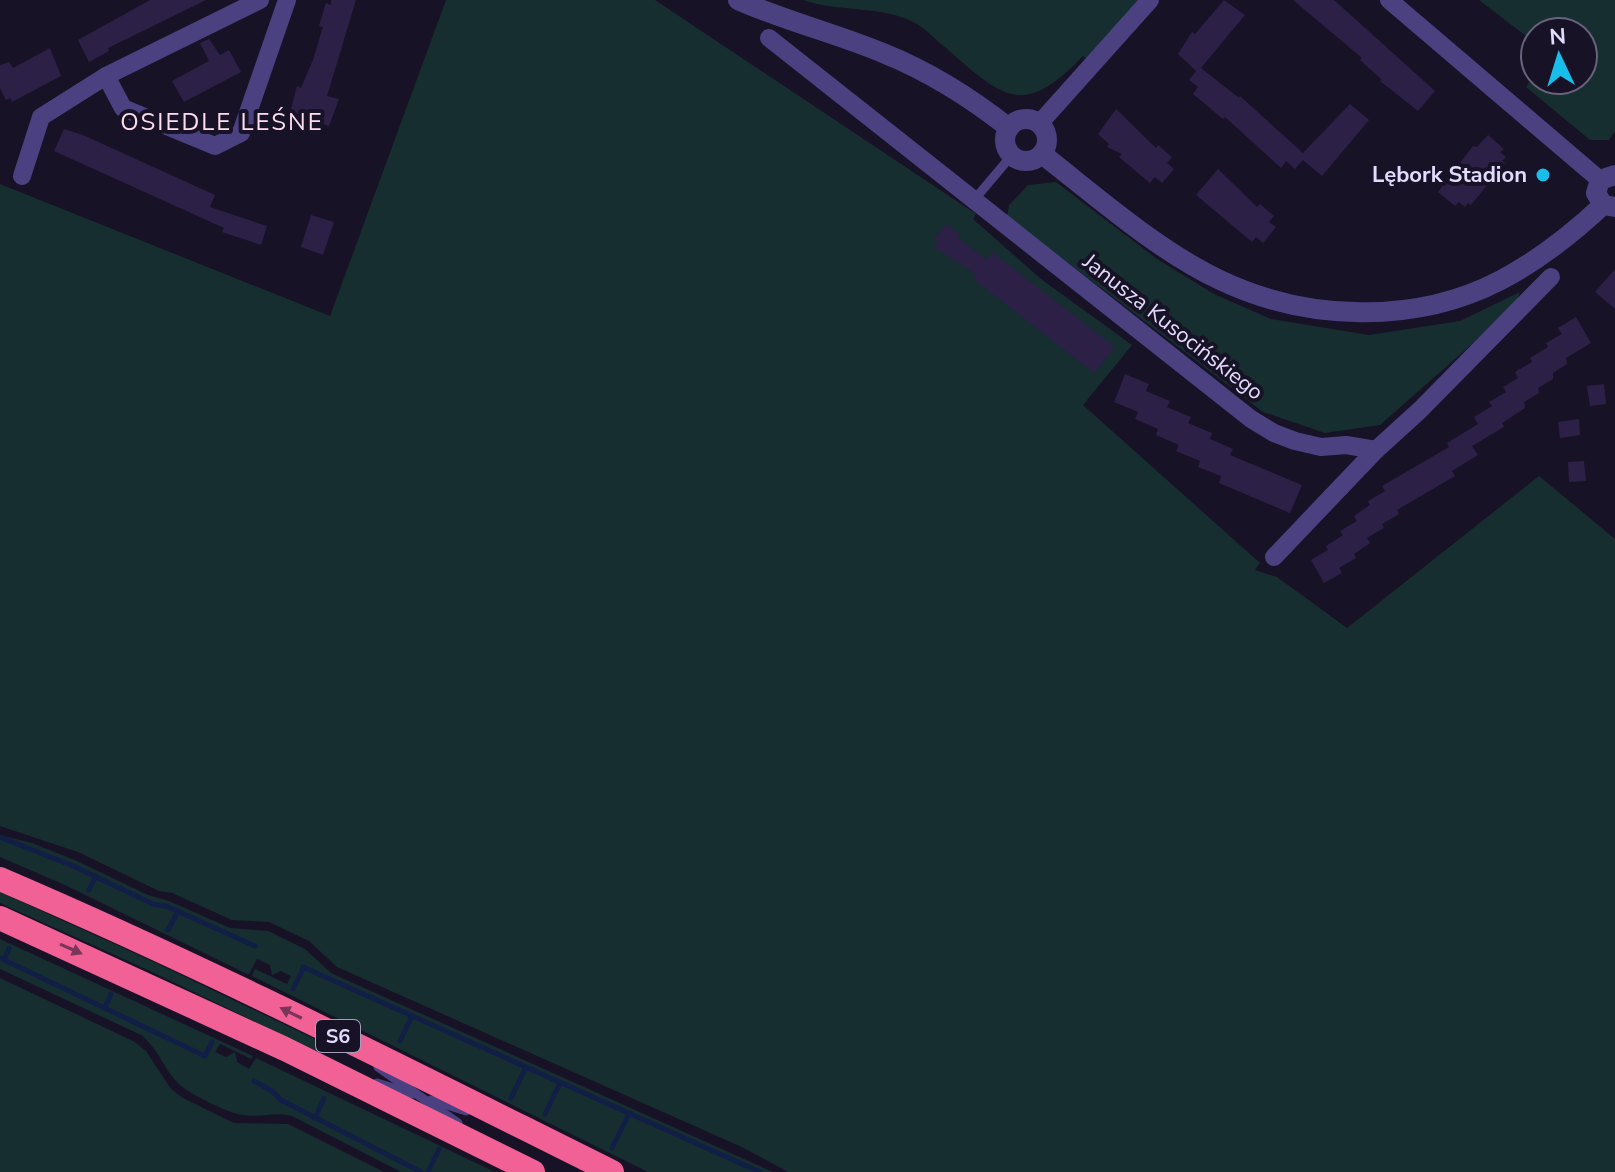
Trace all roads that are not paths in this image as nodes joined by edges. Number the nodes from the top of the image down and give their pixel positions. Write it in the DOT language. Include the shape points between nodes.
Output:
graph roads {
  1 [pos="260,0"];
  2 [pos="287,0"];
  3 [pos="738,0"];
  4 [pos="1150,0"];
  5 [pos="1389,0"];
  6 [pos="769,38"];
  7 [pos="106,76"];
  8 [pos="1039,124"];
  9 [pos="1009,128"];
  10 [pos="1042,154"];
  11 [pos="1012,155"];
  12 [pos="22,176"];
  13 [pos="1608,177"];
  14 [pos="974,200"];
  15 [pos="1609,206"];
  16 [pos="1551,277"];
  17 [pos="1376,450"];
  18 [pos="1274,557"];
  19 [pos="0,879"];
  20 [pos="0,918"];
  21 [pos="328,1032"];
  22 [pos="313,1063"];
  23 [pos="421,1097"];
  24 [pos="528,1130"];
  25 [pos="522,1167"];
  26 [pos="612,1172"];
  1 -- 7 [label="street"];
  2 -- 7 [label="street" via="241,133 215,146 123,108"];
  3 -- 9 [label="street" via="916,68"];
  4 -- 8 [label="street"];
  5 -- 13 [label="street"];
  6 -- 14 [label="street, Janusza Kusocińskiego"];
  7 -- 12 [label="street" via="41,117"];
  8 -- 9 [label="street" via="1021,120"];
  8 -- 10 [label="street" via="1047,136"];
  9 -- 11 [label="street" via="1006,145"];
  10 -- 11 [label="street" via="1031,161"];
  10 -- 15 [label="street" via="1162,245 1220,280 1258,296 1336,312 1434,304 1499,281"];
  11 -- 14 [label="lane"];
  13 -- 15 [label="street" via="1596,193"];
  14 -- 17 [label="street, Janusza Kusocińskiego" via="1251,419 1295,441"];
  16 -- 17 [label="street"];
  17 -- 18 [label="street"];
  21 -- 19 [label="highway, S6, one-way"];
  20 -- 22 [label="highway, S6, one-way"];
  21 -- 23 [label="lane"];
  21 -- 24 [label="highway, S6"];
  22 -- 23 [label="lane"];
  22 -- 25 [label="highway, S6"];
  23 -- 24 [label="lane"];
  23 -- 25 [label="lane"];
  24 -- 26 [label="highway, S6"];
}
